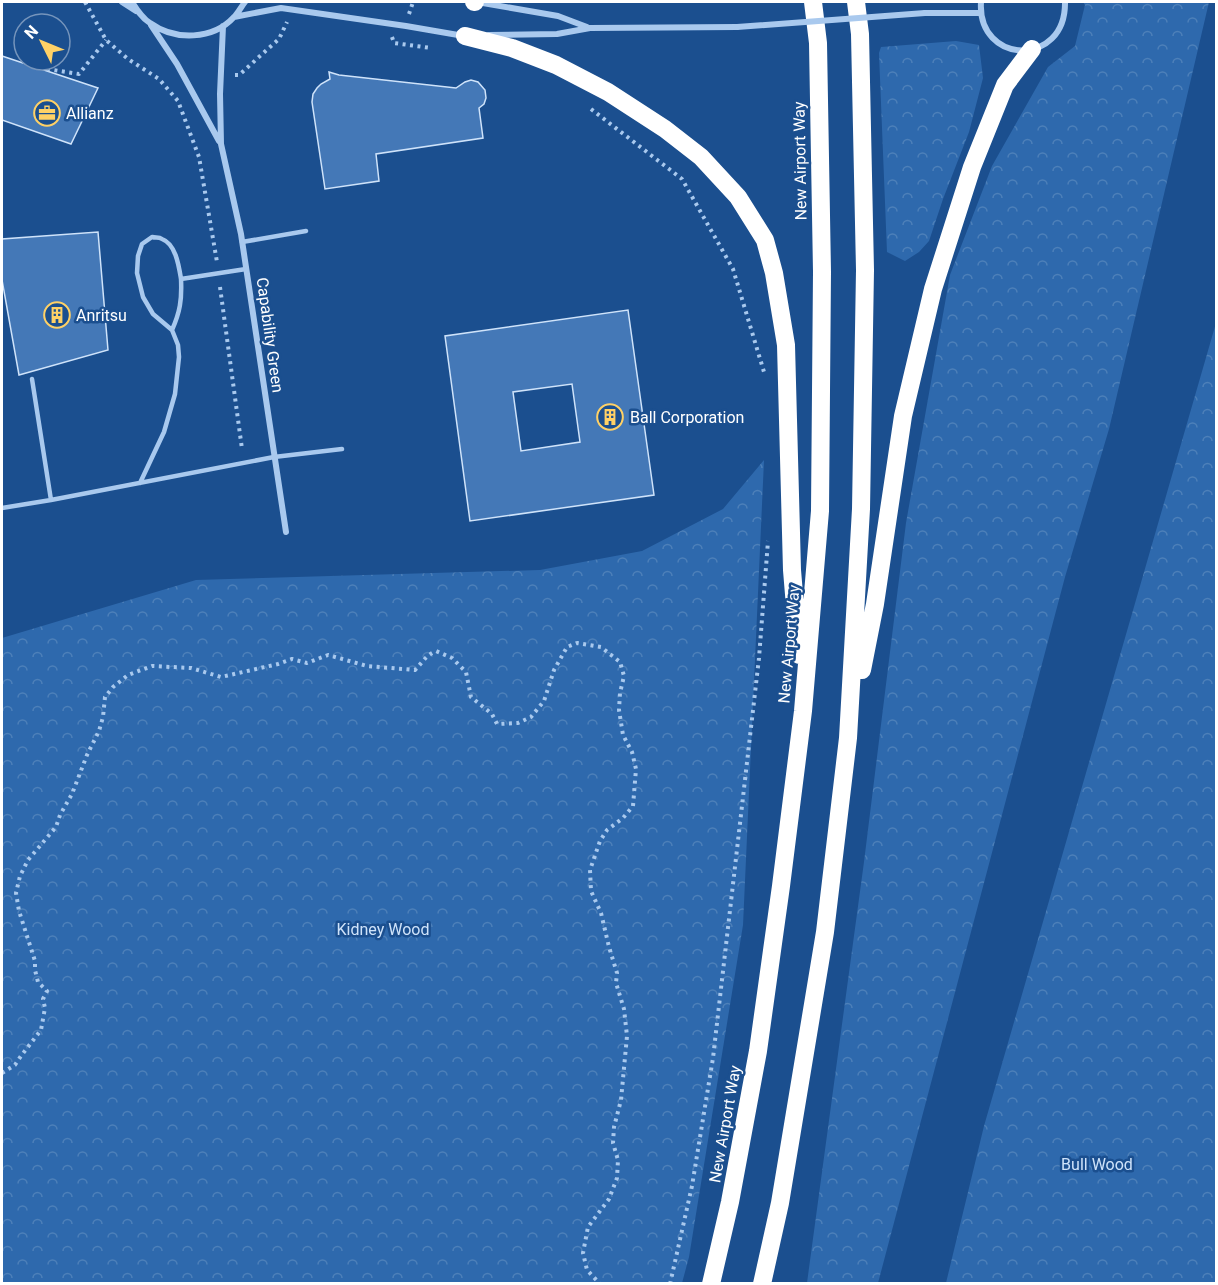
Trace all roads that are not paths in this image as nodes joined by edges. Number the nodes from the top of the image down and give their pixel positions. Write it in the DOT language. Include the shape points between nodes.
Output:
graph roads {
  1 [pos="122,2"];
  2 [pos="132,2"];
  3 [pos="245,2"];
  4 [pos="474,2"];
  5 [pos="813,2"];
  6 [pos="856,2"];
  7 [pos="981,2"];
  8 [pos="1065,2"];
  9 [pos="139,13"];
  10 [pos="980,13"];
  11 [pos="234,17"];
  12 [pos="151,24"];
  13 [pos="223,26"];
  14 [pos="590,28"];
  15 [pos="465,36"];
  16 [pos="1032,49"];
  17 [pos="221,144"];
  18 [pos="306,231"];
  19 [pos="242,242"];
  20 [pos="246,268"];
  21 [pos="182,279"];
  22 [pos="172,330"];
  23 [pos="32,379"];
  24 [pos="342,448"];
  25 [pos="274,457"];
  26 [pos="140,483"];
  27 [pos="51,500"];
  28 [pos="2,508"];
  29 [pos="286,532"];
  30 [pos="803,711"];
  31 [pos="848,738"];
  32 [pos="711,1284"];
  33 [pos="762,1284"];
  1 -- 9 [label="street"];
  2 -- 9 [label="street"];
  3 -- 11 [label="street"];
  4 -- 14 [label="street" via="558,16"];
  5 -- 30 [label="highway, New Airport Way" via="818,43 822,272 820,511"];
  6 -- 31 [label="highway" via="865,270 861,509"];
  7 -- 10 [label="street"];
  8 -- 16 [label="street" via="1061,26 1054,36"];
  9 -- 12 [label="street"];
  10 -- 14 [label="street, bridge" via="925,13 737,27"];
  10 -- 16 [label="street" via="989,34 998,42 1008,48"];
  11 -- 13 [label="street"];
  11 -- 15 [label="street" via="281,8"];
  12 -- 13 [label="street" via="180,36 196,36"];
  12 -- 17 [label="street"];
  13 -- 17 [label="street"];
  14 -- 15 [label="street" via="557,34"];
  15 -- 30 [label="highway" via="556,65 608,92 665,129 701,157 731,189 765,240 786,345 792,570"];
  16 -- 31 [label="highway" via="1005,85 972,167 933,289 903,417 875,604"];
  17 -- 19 [label="street, Capability Green"];
  18 -- 19 [label="lane"];
  19 -- 20 [label="street, Capability Green"];
  20 -- 21 [label="lane"];
  20 -- 25 [label="street, Capability Green"];
  21 -- 22 [label="lane" via="179,314"];
  21 -- 22 [label="lane" via="178,262 164,239 152,237 142,244 137,273 142,297 153,314"];
  22 -- 26 [label="lane" via="179,357 175,394 164,432"];
  23 -- 27 [label="lane"];
  24 -- 25 [label="lane"];
  25 -- 26 [label="lane"];
  25 -- 29 [label="street, Capability Green"];
  26 -- 27 [label="lane"];
  27 -- 28 [label="lane"];
  30 -- 32 [label="highway, New Airport Way" via="758,1051"];
  31 -- 33 [label="highway" via="825,932 780,1203"];
}
